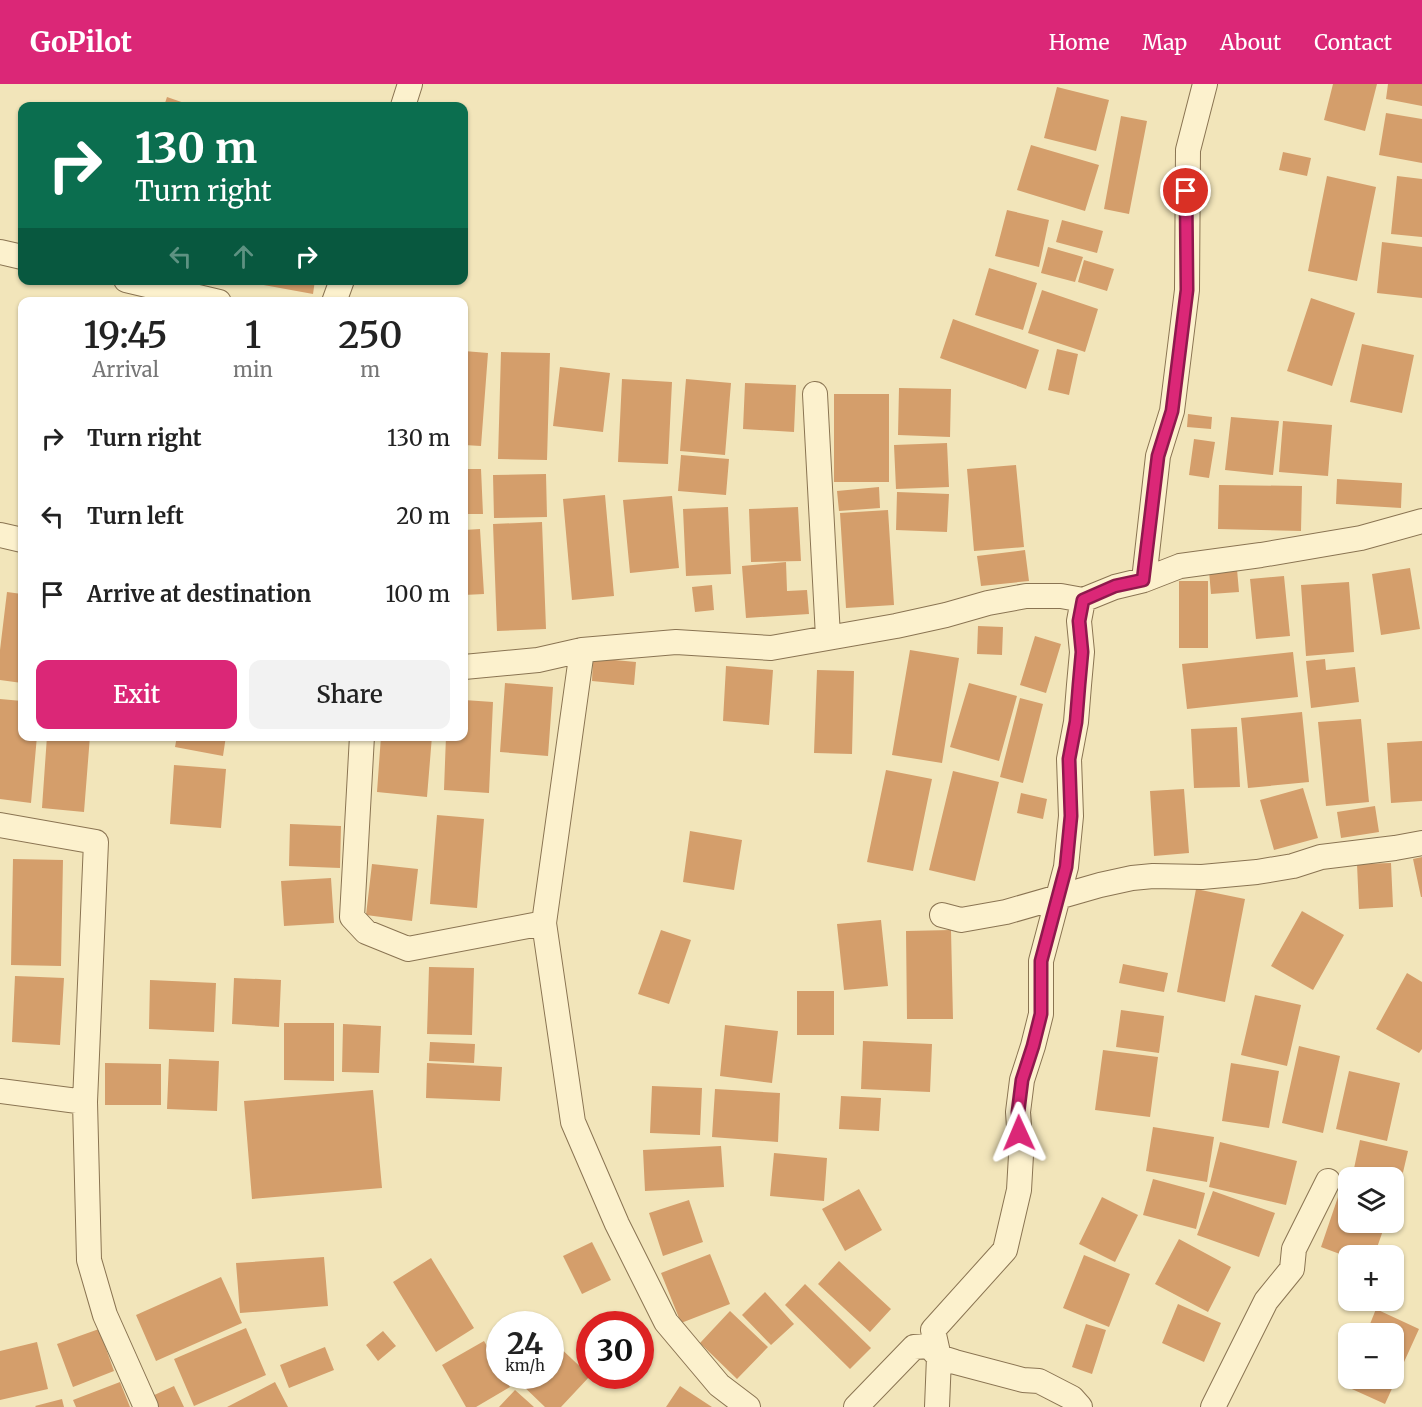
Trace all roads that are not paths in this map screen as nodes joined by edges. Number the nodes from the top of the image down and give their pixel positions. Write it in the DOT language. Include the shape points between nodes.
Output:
graph roads {
  1 [pos="410,84"];
  2 [pos="1205,84"];
  3 [pos="404,102"];
  4 [pos="0,252"];
  5 [pos="18,256"];
  6 [pos="147,285"];
  7 [pos="198,297"];
  8 [pos="815,394"];
  9 [pos="1422,521"];
  10 [pos="0,535"];
  11 [pos="18,539"];
  12 [pos="1143,580"];
  13 [pos="1083,600"];
  14 [pos="828,637"];
  15 [pos="582,650"];
  16 [pos="468,667"];
  17 [pos="362,741"];
  18 [pos="0,825"];
  19 [pos="1422,843"];
  20 [pos="1057,897"];
  21 [pos="942,915"];
  22 [pos="544,923"];
  23 [pos="0,1091"];
  24 [pos="85,1102"];
  25 [pos="1329,1181"];
  26 [pos="939,1357"];
  27 [pos="146,1407"];
  28 [pos="748,1407"];
  29 [pos="856,1407"];
  30 [pos="937,1407"];
  31 [pos="1080,1407"];
  32 [pos="1213,1407"];
  1 -- 3 [label="street"];
  2 -- 12 [label="street" via="1188,150 1187,290 1172,411 1158,456"];
  4 -- 5 [label="street"];
  6 -- 7 [label="street"];
  8 -- 14 [label="street"];
  9 -- 12 [label="street" via="1350,539 1180,566"];
  10 -- 11 [label="street"];
  12 -- 13 [label="street" via="1115,586"];
  13 -- 14 [label="street" via="1026,596 896,626"];
  13 -- 20 [label="street" via="1076,722 1069,759 1071,816 1066,867"];
  14 -- 15 [label="street" via="771,648 676,642"];
  15 -- 16 [label="street" via="538,660"];
  15 -- 22 [label="street"];
  17 -- 22 [label="street" via="352,917 366,932 408,949"];
  18 -- 24 [label="street" via="96,842"];
  19 -- 20 [label="street" via="1321,857 1293,867 1257,872 1132,878"];
  20 -- 21 [label="street" via="961,920"];
  20 -- 26 [label="street" via="1041,961 1041,1014 1022,1080 1018,1112 1019,1190 1012,1225 1005,1250 933,1330"];
  22 -- 28 [label="street" via="573,1122 616,1224 666,1322 719,1385"];
  23 -- 24 [label="street"];
  24 -- 27 [label="street" via="88,1260 105,1316"];
  25 -- 32 [label="street" via="1294,1249 1292,1269 1266,1301"];
  26 -- 29 [label="street" via="929,1346 914,1347"];
  26 -- 30 [label="street"];
  26 -- 31 [label="street" via="1039,1381 1072,1398"];
}
